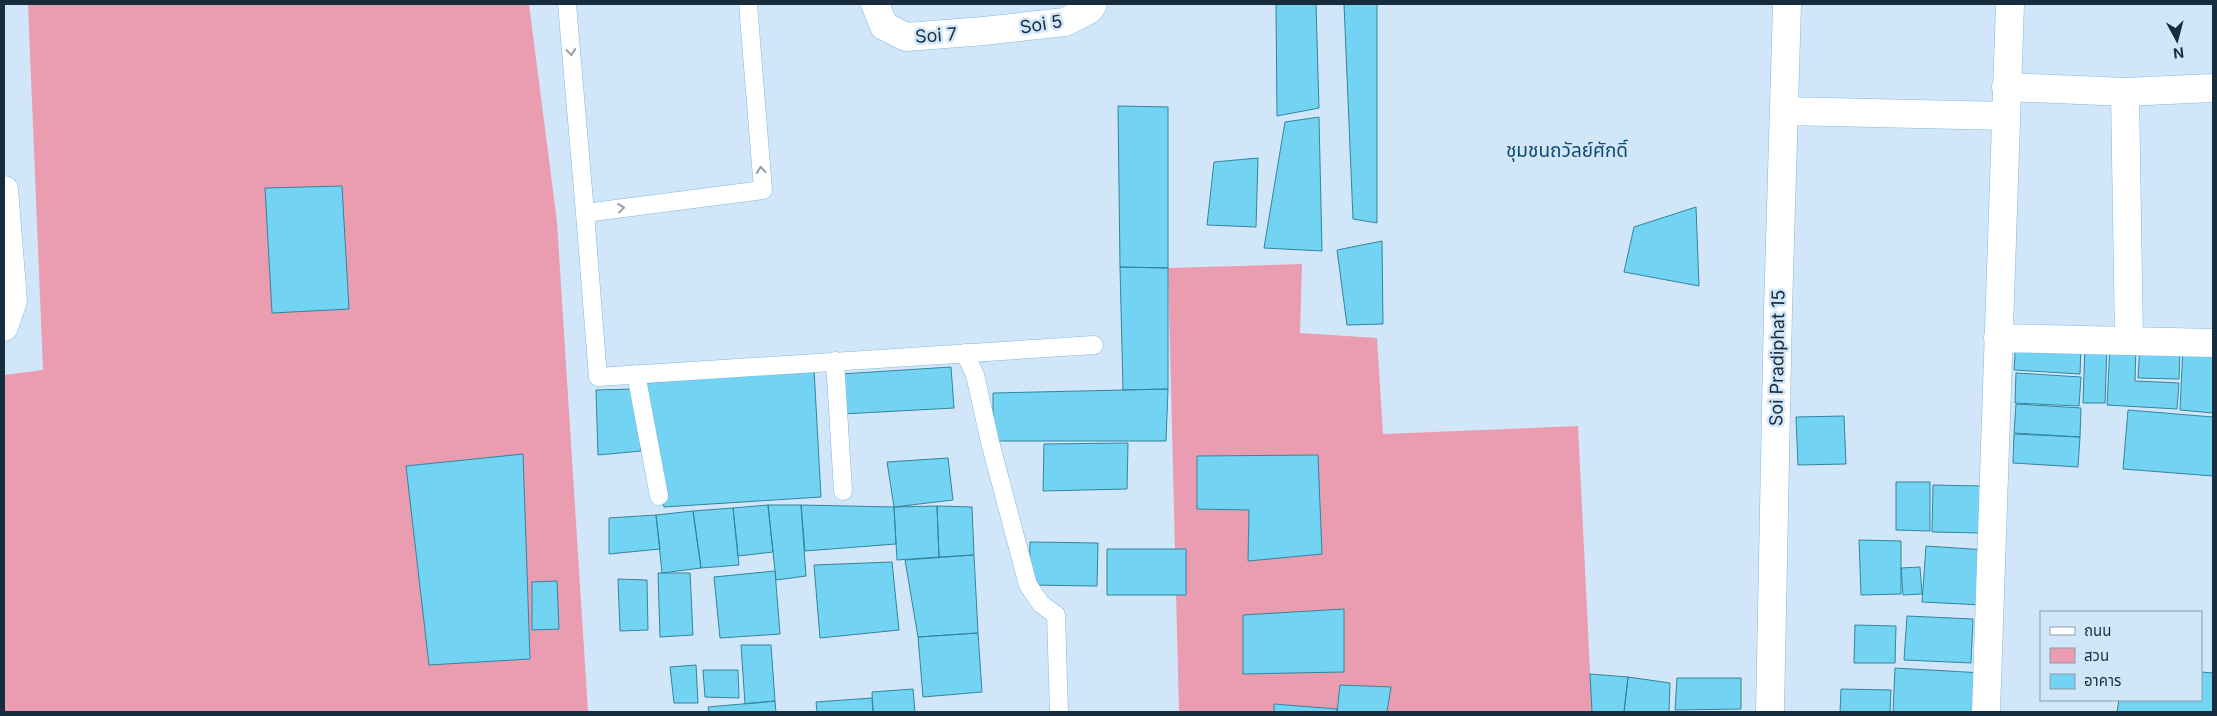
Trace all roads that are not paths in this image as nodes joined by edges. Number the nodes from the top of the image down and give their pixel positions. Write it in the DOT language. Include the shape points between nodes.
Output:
graph roads {
  1 [pos="567,4"];
  2 [pos="748,4"];
  3 [pos="875,4"];
  4 [pos="1093,4"];
  5 [pos="1787,4"];
  6 [pos="2010,4"];
  7 [pos="984,31"];
  8 [pos="2006,87"];
  9 [pos="2213,88"];
  10 [pos="2125,92"];
  11 [pos="1785,110"];
  12 [pos="2006,116"];
  13 [pos="4,190"];
  14 [pos="585,213"];
  15 [pos="4,327"];
  16 [pos="1998,338"];
  17 [pos="2129,341"];
  18 [pos="2213,343"];
  19 [pos="1094,345"];
  20 [pos="965,353"];
  21 [pos="834,362"];
  22 [pos="636,374"];
  23 [pos="843,490"];
  24 [pos="659,496"];
  25 [pos="1059,712"];
  26 [pos="1770,712"];
  27 [pos="1986,712"];
  1 -- 14 [label="lane, one-way"];
  14 -- 2 [label="lane, one-way" via="762,190"];
  3 -- 7 [label="street, Soi 7" via="884,26 906,37"];
  4 -- 7 [label="street, Soi 5" via="1090,9 1065,22"];
  5 -- 11 [label="street, Soi Pradiphat 15"];
  6 -- 8 [label="street"];
  8 -- 10 [label="street"];
  8 -- 12 [label="street"];
  9 -- 10 [label="street"];
  10 -- 17 [label="street"];
  11 -- 12 [label="street"];
  11 -- 26 [label="street, Soi Pradiphat 15"];
  12 -- 16 [label="street"];
  13 -- 15 [label="street" via="13,301"];
  14 -- 22 [label="lane" via="598,377"];
  16 -- 17 [label="street"];
  16 -- 27 [label="street"];
  17 -- 18 [label="street"];
  19 -- 20 [label="lane"];
  20 -- 21 [label="lane"];
  20 -- 25 [label="lane" via="975,375 1028,585 1041,604 1056,615"];
  21 -- 22 [label="lane"];
  21 -- 23 [label="lane"];
  22 -- 24 [label="lane"];
}
